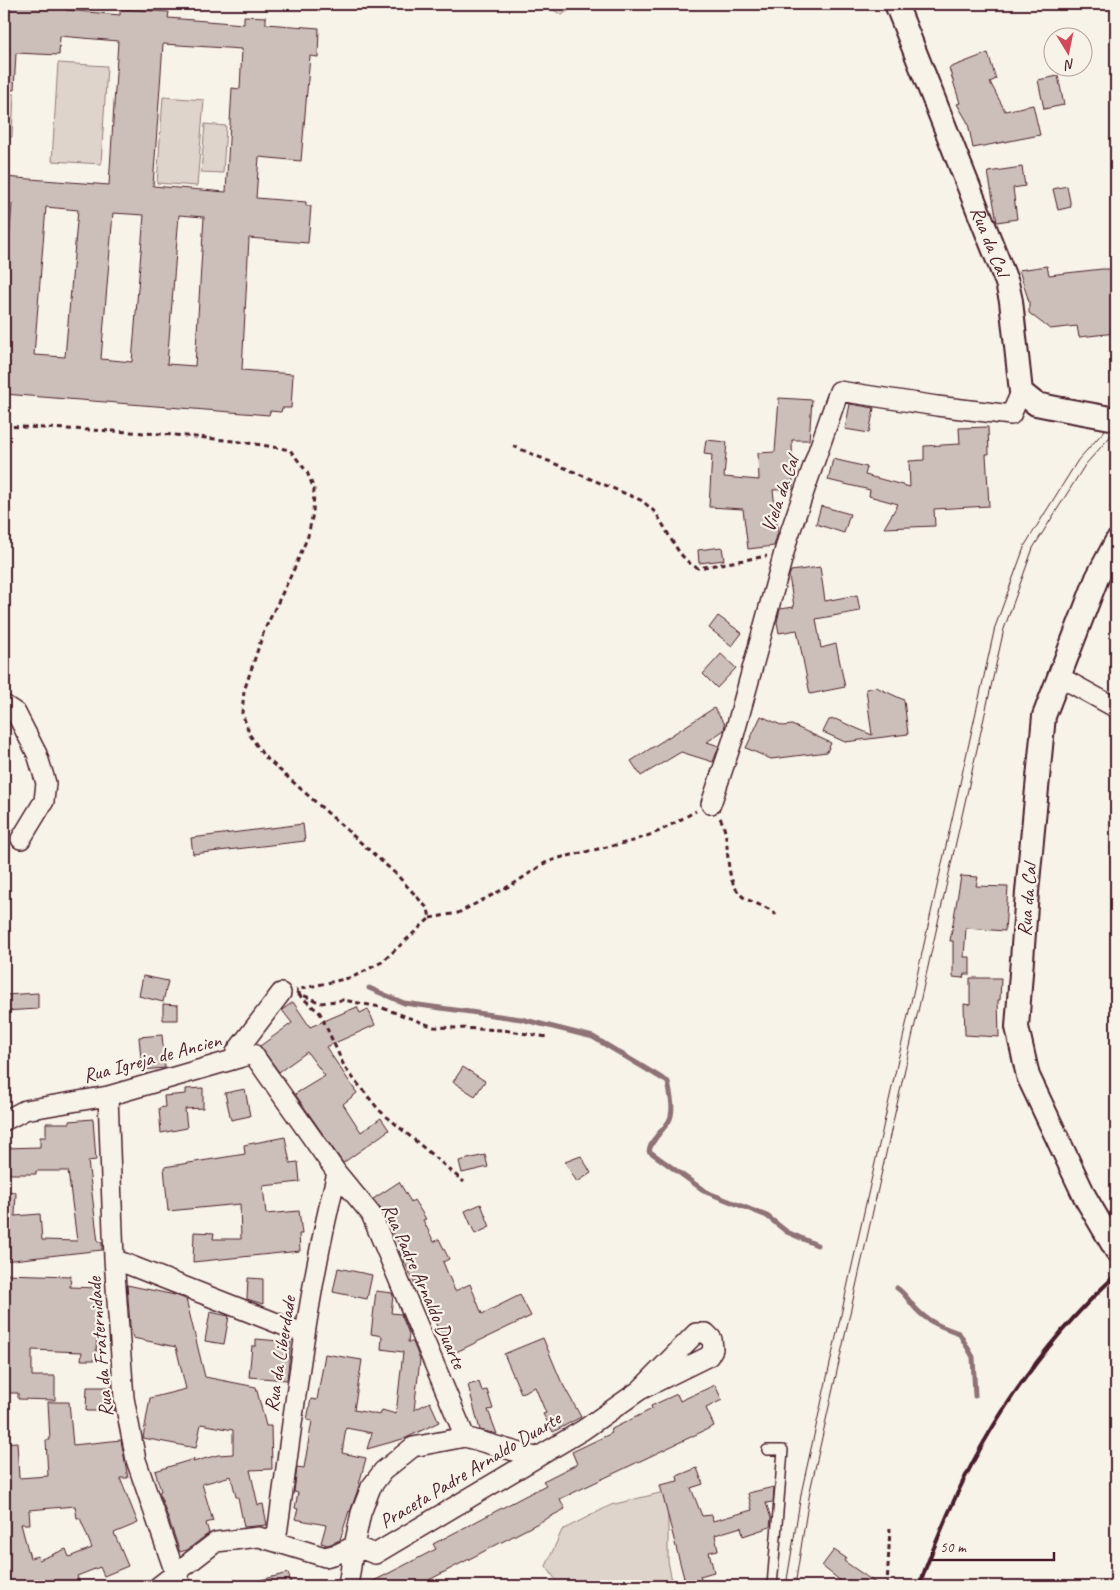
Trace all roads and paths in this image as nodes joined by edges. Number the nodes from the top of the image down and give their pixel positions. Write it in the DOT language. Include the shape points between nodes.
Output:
graph roads {
  1 [pos="896,4"];
  2 [pos="1021,392"];
  3 [pos="1116,419"];
  4 [pos="4,426"];
  5 [pos="513,446"];
  6 [pos="1116,542"];
  7 [pos="782,560"];
  8 [pos="1060,677"];
  9 [pos="4,705"];
  10 [pos="1116,708"];
  11 [pos="711,804"];
  12 [pos="21,839"];
  13 [pos="430,918"];
  14 [pos="775,919"];
  15 [pos="287,992"];
  16 [pos="547,1037"];
  17 [pos="235,1058"];
  18 [pos="108,1096"];
  19 [pos="4,1121"];
  20 [pos="337,1173"];
  21 [pos="464,1182"];
  22 [pos="1116,1250"];
  23 [pos="114,1259"];
  24 [pos="305,1334"];
  25 [pos="640,1390"];
  26 [pos="465,1437"];
  27 [pos="767,1450"];
  28 [pos="535,1457"];
  29 [pos="890,1528"];
  30 [pos="268,1539"];
  31 [pos="354,1546"];
  32 [pos="325,1557"];
  33 [pos="179,1579"];
  34 [pos="159,1586"];
  35 [pos="348,1586"];
  36 [pos="772,1586"];
  37 [pos="887,1586"];
  1 -- 2 [label="street, Rua da Cal" via="1007,283"];
  2 -- 3 [label="street, bridge" via="1036,404"];
  2 -- 7 [label="street, Viela da Cal" via="1011,414 839,391"];
  4 -- 13 [label="path" via="251,443 290,450 307,472 314,489 313,512 308,536 264,630 244,691 242,713 250,735 263,755 396,874 428,909"];
  5 -- 7 [label="path" via="643,501 656,513 690,565 698,568 767,556"];
  6 -- 8 [label="street, Rua da Cal" via="1097,578"];
  7 -- 11 [label="street, Viela da Cal" via="733,739"];
  8 -- 10 [label="street"];
  8 -- 22 [label="street, Rua da Cal" via="1044,716 1017,1027 1028,1076 1085,1197"];
  9 -- 12 [label="street" via="16,713 37,754 46,783 44,801"];
  11 -- 13 [label="path" via="660,831 633,841 545,863 458,913"];
  11 -- 14 [label="path" via="722,822 734,887 742,898 775,913"];
  13 -- 15 [label="path" via="382,962 353,977"];
  15 -- 16 [label="path" via="321,1003 343,1000 380,1007 434,1027 503,1030"];
  15 -- 17 [label="street, Rua Igreja de Ancien" via="236,1052"];
  15 -- 21 [label="path" via="320,1013 345,1068 379,1110"];
  17 -- 18 [label="street, Rua Igreja de Ancien"];
  17 -- 20 [label="street, Rua Padre Arnaldo Duarte" via="253,1054"];
  18 -- 19 [label="street, Rua Igreja de Ancien" via="26,1110"];
  18 -- 23 [label="street, Rua da Fraternidade"];
  20 -- 24 [label="street, Rua da Liberdade"];
  20 -- 26 [label="street, Rua Padre Arnaldo Duarte" via="371,1214"];
  23 -- 24 [label="street"];
  23 -- 33 [label="street, Rua da Fraternidade" via="124,1398 136,1460"];
  24 -- 30 [label="street, Rua da Liberdade" via="277,1534"];
  25 -- 28 [label="street, Praceta Padre Arnaldo Duarte" via="583,1430"];
  26 -- 28 [label="street"];
  26 -- 31 [label="street" via="413,1447 383,1471 370,1487"];
  27 -- 36 [label="lane" via="783,1450"];
  28 -- 31 [label="street, Praceta Padre Arnaldo Duarte" via="375,1554"];
  29 -- 37 [label="path"];
  30 -- 32 [label="street"];
  30 -- 33 [label="street" via="259,1537 216,1542"];
  31 -- 32 [label="street"];
  31 -- 35 [label="street"];
  32 -- 35 [label="street"];
  33 -- 34 [label="street"];
}
